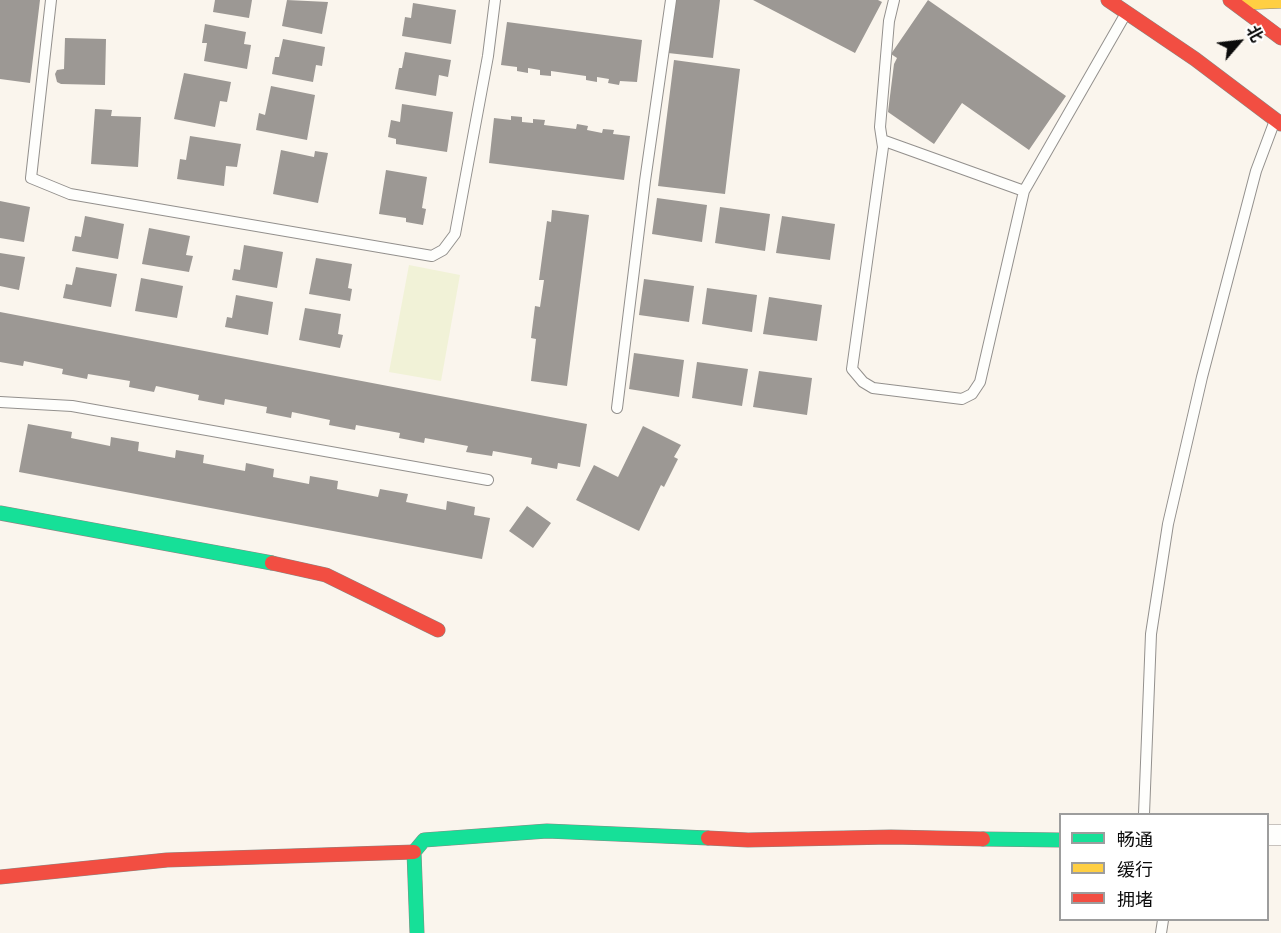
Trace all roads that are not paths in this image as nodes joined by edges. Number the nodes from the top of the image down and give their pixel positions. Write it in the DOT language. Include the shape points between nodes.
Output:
graph roads {
  1 [pos="51,0"];
  2 [pos="495,0"];
  3 [pos="671,0"];
  4 [pos="894,0"];
  5 [pos="1108,0"];
  6 [pos="1281,1"];
  7 [pos="1232,2"];
  8 [pos="1126,12"];
  9 [pos="1281,38"];
  10 [pos="1278,122"];
  11 [pos="882,140"];
  12 [pos="1024,191"];
  13 [pos="0,402"];
  14 [pos="617,408"];
  15 [pos="488,480"];
  16 [pos="0,513"];
  17 [pos="438,630"];
  18 [pos="1144,813"];
  19 [pos="1059,840"];
  20 [pos="414,852"];
  21 [pos="0,877"];
  22 [pos="417,933"];
  1 -- 2 [label="lane" via="31,178 70,194 432,256 443,250 455,234"];
  3 -- 14 [label="lane"];
  4 -- 11 [label="lane" via="889,21"];
  5 -- 8 [label="street"];
  6 -- 7 [label="street"];
  7 -- 9 [label="street"];
  8 -- 10 [label="street"];
  8 -- 12 [label="lane"];
  10 -- 18 [label="lane" via="1256,171 1204,365 1168,524 1151,634"];
  11 -- 12 [label="lane"];
  11 -- 12 [label="lane" via="852,369 873,388 962,399 977,389"];
  13 -- 15 [label="lane" via="72,406"];
  16 -- 17 [label="street" via="326,575"];
  19 -- 20 [label="street" via="748,840 547,831 424,840"];
  20 -- 21 [label="street" via="167,860"];
  20 -- 22 [label="street"];
}
